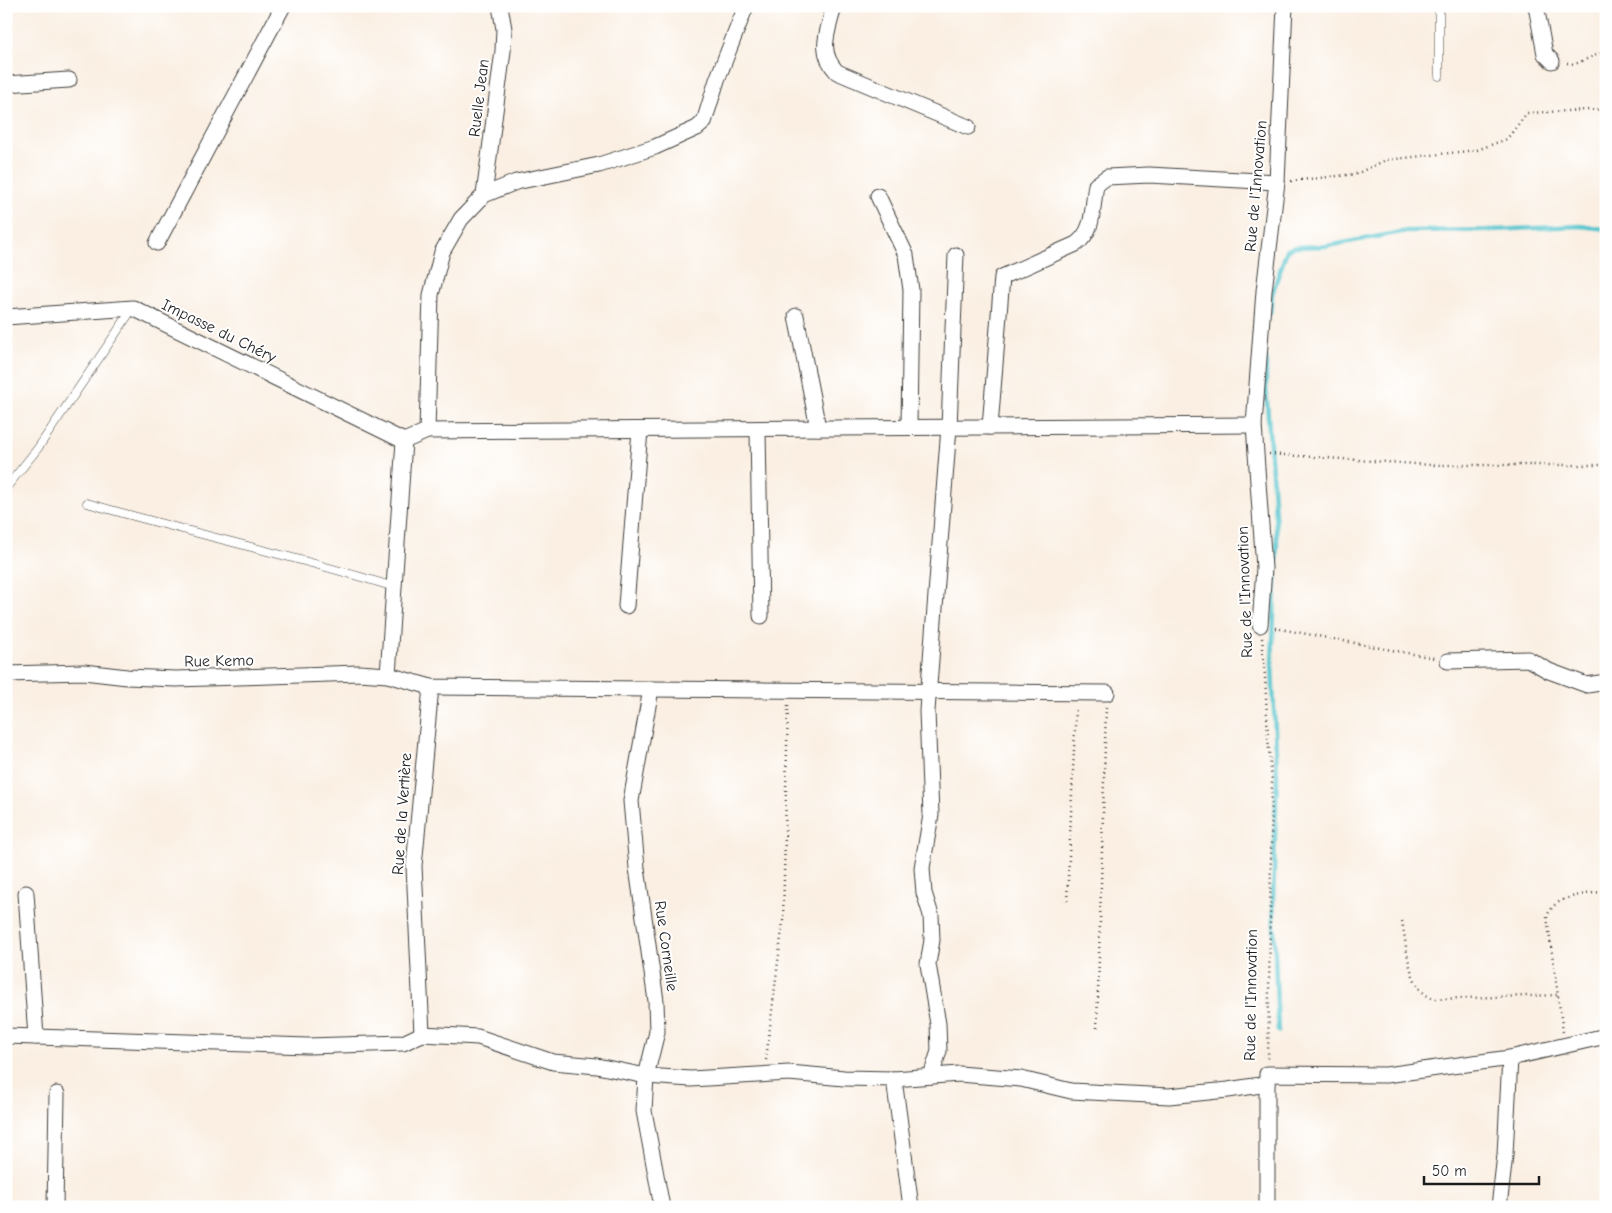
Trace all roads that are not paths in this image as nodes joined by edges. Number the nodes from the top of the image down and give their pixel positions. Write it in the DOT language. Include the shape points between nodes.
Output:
graph roads {
  1 [pos="283,6"];
  2 [pos="500,6"];
  3 [pos="746,6"];
  4 [pos="834,6"];
  5 [pos="1285,6"];
  6 [pos="1439,6"];
  7 [pos="1536,6"];
  8 [pos="1552,61"];
  9 [pos="1439,76"];
  10 [pos="69,80"];
  11 [pos="6,84"];
  12 [pos="968,127"];
  13 [pos="1277,182"];
  14 [pos="484,195"];
  15 [pos="878,196"];
  16 [pos="157,244"];
  17 [pos="956,255"];
  18 [pos="133,308"];
  19 [pos="796,316"];
  20 [pos="6,317"];
  21 [pos="1254,424"];
  22 [pos="909,427"];
  23 [pos="948,427"];
  24 [pos="990,427"];
  25 [pos="818,428"];
  26 [pos="758,429"];
  27 [pos="640,430"];
  28 [pos="427,431"];
  29 [pos="404,441"];
  30 [pos="6,488"];
  31 [pos="87,503"];
  32 [pos="394,587"];
  33 [pos="626,606"];
  34 [pos="761,616"];
  35 [pos="1260,626"];
  36 [pos="1448,661"];
  37 [pos="6,674"];
  38 [pos="388,675"];
  39 [pos="1606,682"];
  40 [pos="431,687"];
  41 [pos="651,689"];
  42 [pos="929,690"];
  43 [pos="1107,693"];
  44 [pos="26,894"];
  45 [pos="422,1034"];
  46 [pos="6,1036"];
  47 [pos="1606,1036"];
  48 [pos="36,1037"];
  49 [pos="1510,1058"];
  50 [pos="646,1076"];
  51 [pos="931,1076"];
  52 [pos="894,1079"];
  53 [pos="1267,1079"];
  54 [pos="57,1094"];
  55 [pos="55,1207"];
  56 [pos="662,1207"];
  57 [pos="911,1207"];
  58 [pos="1267,1207"];
  59 [pos="1499,1207"];
  1 -- 16 [label="street"];
  2 -- 14 [label="street, Ruelle Jean" via="504,29"];
  3 -- 14 [label="street" via="704,122 696,128 655,147 599,165 516,182"];
  4 -- 12 [label="street" via="824,47 825,56 837,72"];
  5 -- 13 [label="street, Rue de l'Innovation"];
  6 -- 9 [label="lane"];
  7 -- 8 [label="street" via="1545,54"];
  10 -- 11 [label="street"];
  13 -- 21 [label="street, Rue de l'Innovation" via="1264,291"];
  13 -- 24 [label="street" via="1149,175 1107,177 1096,185 1090,227 1085,238 1002,277"];
  14 -- 28 [label="street" via="461,219 442,252 431,295"];
  15 -- 22 [label="street" via="906,255 911,290"];
  17 -- 23 [label="street"];
  18 -- 20 [label="street"];
  18 -- 29 [label="street, Impasse du Chéry"];
  18 -- 30 [label="lane" via="38,448"];
  19 -- 25 [label="street"];
  21 -- 24 [label="street"];
  21 -- 35 [label="street, Rue de l'Innovation" via="1264,568"];
  22 -- 23 [label="street"];
  22 -- 25 [label="street"];
  23 -- 24 [label="street"];
  23 -- 42 [label="street"];
  25 -- 26 [label="street"];
  26 -- 27 [label="street"];
  26 -- 34 [label="street"];
  27 -- 28 [label="street"];
  27 -- 33 [label="street"];
  28 -- 29 [label="street"];
  29 -- 32 [label="street"];
  31 -- 32 [label="lane"];
  32 -- 38 [label="street"];
  36 -- 39 [label="street" via="1528,659 1586,685"];
  37 -- 38 [label="street, Rue Kemo" via="84,672 176,679 359,673"];
  38 -- 40 [label="street, Rue Kemo"];
  40 -- 41 [label="street, Rue Kemo"];
  40 -- 45 [label="street, Rue de la Vertière" via="414,866"];
  41 -- 42 [label="street, Rue Kemo"];
  41 -- 50 [label="street, Rue Corneille" via="632,800 637,868 656,1001 657,1032"];
  42 -- 43 [label="street, Rue Kemo"];
  42 -- 51 [label="street" via="926,739 932,815 922,868 924,893 931,915 932,940 928,964 939,1051"];
  44 -- 48 [label="street"];
  45 -- 48 [label="street" via="403,1043 316,1046"];
  45 -- 50 [label="street" via="478,1037 553,1062 597,1066"];
  46 -- 48 [label="street"];
  47 -- 49 [label="street"];
  49 -- 53 [label="street" via="1386,1075"];
  49 -- 59 [label="street"];
  50 -- 52 [label="street" via="691,1079 790,1073"];
  50 -- 56 [label="street, Rue Corneille" via="644,1111"];
  51 -- 52 [label="street"];
  51 -- 53 [label="street" via="959,1074 1021,1079 1071,1091 1159,1095 1228,1090"];
  52 -- 57 [label="street"];
  53 -- 58 [label="street, Rue de l'Innovation"];
  54 -- 55 [label="street"];
}
